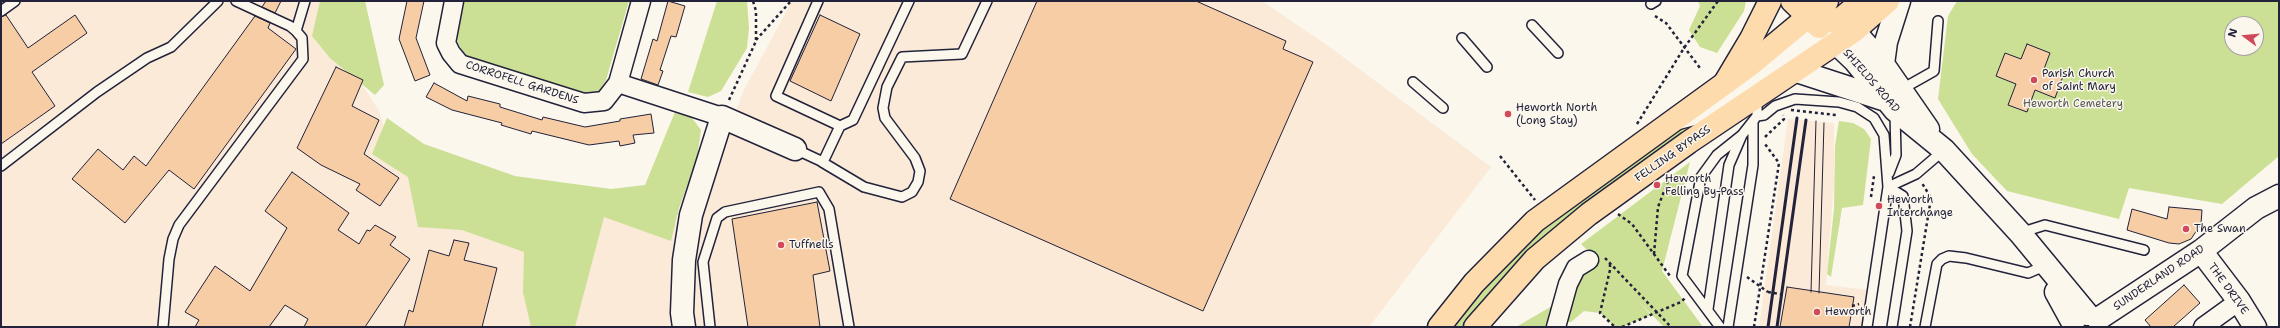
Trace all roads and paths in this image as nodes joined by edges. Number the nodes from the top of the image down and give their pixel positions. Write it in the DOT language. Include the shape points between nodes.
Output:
graph roads {
  1 [pos="14,1"];
  2 [pos="218,1"];
  3 [pos="236,1"];
  4 [pos="305,1"];
  5 [pos="454,1"];
  6 [pos="641,1"];
  7 [pos="753,1"];
  8 [pos="791,1"];
  9 [pos="818,1"];
  10 [pos="910,1"];
  11 [pos="986,1"];
  12 [pos="1718,1"];
  13 [pos="1770,1"];
  14 [pos="1792,1"];
  15 [pos="1827,1"];
  16 [pos="1862,1"];
  17 [pos="1888,1"];
  18 [pos="1899,1"];
  19 [pos="1,11"];
  20 [pos="1655,16"];
  21 [pos="1808,17"];
  22 [pos="1938,22"];
  23 [pos="1848,24"];
  24 [pos="1532,26"];
  25 [pos="296,31"];
  26 [pos="1462,38"];
  27 [pos="1831,38"];
  28 [pos="756,41"];
  29 [pos="1684,48"];
  30 [pos="1558,53"];
  31 [pos="1883,64"];
  32 [pos="1487,67"];
  33 [pos="1700,68"];
  34 [pos="1797,71"];
  35 [pos="1726,81"];
  36 [pos="1413,82"];
  37 [pos="618,83"];
  38 [pos="1895,100"];
  39 [pos="1443,108"];
  40 [pos="1791,110"];
  41 [pos="1755,112"];
  42 [pos="1842,116"];
  43 [pos="722,117"];
  44 [pos="1678,118"];
  45 [pos="1784,119"];
  46 [pos="840,126"];
  47 [pos="1635,126"];
  48 [pos="1742,135"];
  49 [pos="1940,145"];
  50 [pos="795,149"];
  51 [pos="1500,156"];
  52 [pos="822,162"];
  53 [pos="1,166"];
  54 [pos="1670,175"];
  55 [pos="1888,175"];
  56 [pos="1888,187"];
  57 [pos="2279,196"];
  58 [pos="1538,203"];
  59 [pos="2025,239"];
  60 [pos="2144,250"];
  61 [pos="2201,251"];
  62 [pos="1654,254"];
  63 [pos="1596,258"];
  64 [pos="1610,263"];
  65 [pos="2042,267"];
  66 [pos="1761,286"];
  67 [pos="1786,295"];
  68 [pos="2239,301"];
  69 [pos="1708,310"];
  70 [pos="2086,322"];
  71 [pos="163,327"];
  72 [pos="684,327"];
  73 [pos="710,327"];
  74 [pos="849,327"];
  75 [pos="1439,327"];
  76 [pos="1475,327"];
  77 [pos="1556,327"];
  78 [pos="1615,327"];
  79 [pos="1671,327"];
  80 [pos="1720,327"];
  81 [pos="1728,327"];
  82 [pos="1754,327"];
  83 [pos="1867,327"];
  84 [pos="1892,327"];
  85 [pos="1925,327"];
  86 [pos="2203,327"];
  87 [pos="2255,327"];
  1 -- 19 [label="lane"];
  2 -- 53 [label="lane" via="171,47 147,58 97,92"];
  3 -- 25 [label="lane"];
  4 -- 25 [label="lane"];
  5 -- 37 [label="street, CORROFELL GARDENS" via="446,43 460,64 584,103 604,101"];
  6 -- 37 [label="street, CORROFELL GARDENS"];
  7 -- 28 [label="path" via="756,11"];
  8 -- 28 [label="path"];
  9 -- 46 [label="lane" via="776,96"];
  10 -- 46 [label="lane" via="853,120"];
  11 -- 52 [label="lane" via="962,54 902,57 887,87 883,108 885,118 915,158 920,171 918,182 912,192 902,197 864,187"];
  12 -- 29 [label="path"];
  13 -- 35 [label="main road"];
  14 -- 21 [label="main road, SHIELDS ROAD"];
  15 -- 21 [label="main road"];
  15 -- 23 [label="main road, SHIELDS ROAD"];
  16 -- 23 [label="main road"];
  17 -- 23 [label="main road, FELLING BYPASS" via="1868,20"];
  18 -- 31 [label="main road" via="1886,42"];
  20 -- 29 [label="path" via="1666,23"];
  21 -- 23 [label="main road"];
  21 -- 27 [label="main road, SHIELDS ROAD"];
  21 -- 35 [label="main road" via="1750,65"];
  22 -- 38 [label="lane" via="1934,71"];
  23 -- 27 [label="main road, FELLING BYPASS"];
  23 -- 31 [label="main road, SHIELDS ROAD"];
  24 -- 30 [label="lane"];
  25 -- 71 [label="lane" via="302,38 303,59 179,225 173,239 170,258"];
  26 -- 32 [label="lane"];
  27 -- 34 [label="main road, FELLING BYPASS"];
  27 -- 38 [label="main road, SHIELDS ROAD"];
  27 -- 44 [label="main road" via="1786,56 1708,110"];
  28 -- 43 [label="path"];
  29 -- 33 [label="path"];
  29 -- 47 [label="path"];
  31 -- 38 [label="main road, SHIELDS ROAD"];
  34 -- 38 [label="main road"];
  34 -- 41 [label="main road, FELLING BYPASS"];
  35 -- 44 [label="main road"];
  36 -- 39 [label="lane"];
  37 -- 43 [label="street"];
  38 -- 49 [label="main road, SHIELDS ROAD"];
  38 -- 55 [label="lane" via="1896,155"];
  40 -- 42 [label="path, bridge"];
  41 -- 48 [label="lane"];
  41 -- 55 [label="lane" via="1764,115 1775,106 1795,99 1838,102 1857,107 1874,118 1884,135"];
  41 -- 76 [label="main road, FELLING BYPASS" via="1676,151 1556,240"];
  41 -- 81 [label="lane" via="1753,165"];
  43 -- 50 [label="main road"];
  43 -- 72 [label="main road" via="691,215 684,260"];
  44 -- 75 [label="main road" via="1535,221 1474,283"];
  45 -- 66 [label="path" via="1762,140 1779,163"];
  46 -- 52 [label="lane"];
  48 -- 69 [label="lane" via="1729,165"];
  48 -- 69 [label="lane" via="1717,155 1701,177 1682,276"];
  49 -- 56 [label="lane" via="1916,174"];
  49 -- 59 [label="main road, SHIELDS ROAD"];
  50 -- 52 [label="lane"];
  51 -- 58 [label="path"];
  54 -- 62 [label="path" via="1658,207"];
  55 -- 56 [label="lane"];
  56 -- 83 [label="lane"];
  56 -- 84 [label="lane" via="1903,196 1907,231"];
  57 -- 61 [label="main road, SUNDERLAND ROAD" via="2256,208"];
  59 -- 60 [label="lane" via="2045,225"];
  59 -- 65 [label="main road, SHIELDS ROAD"];
  59 -- 70 [label="main road, SHIELDS ROAD"];
  61 -- 68 [label="main road, THE DRIVE"];
  61 -- 70 [label="main road, SUNDERLAND ROAD"];
  63 -- 64 [label="path"];
  63 -- 77 [label="street" via="1576,268 1568,284"];
  64 -- 78 [label="path" via="1600,313"];
  64 -- 79 [label="path"];
  65 -- 70 [label="main road, SHIELDS ROAD"];
  65 -- 85 [label="lane" via="2028,274 1966,258 1949,256 1942,259 1937,264"];
  66 -- 67 [label="path, bridge" via="1768,292"];
  66 -- 82 [label="path"];
  68 -- 86 [label="street"];
  68 -- 87 [label="main road, THE DRIVE"];
  69 -- 80 [label="lane"];
  73 -- 74 [label="lane" via="703,262 718,218 725,212 819,192 829,209"];
}
